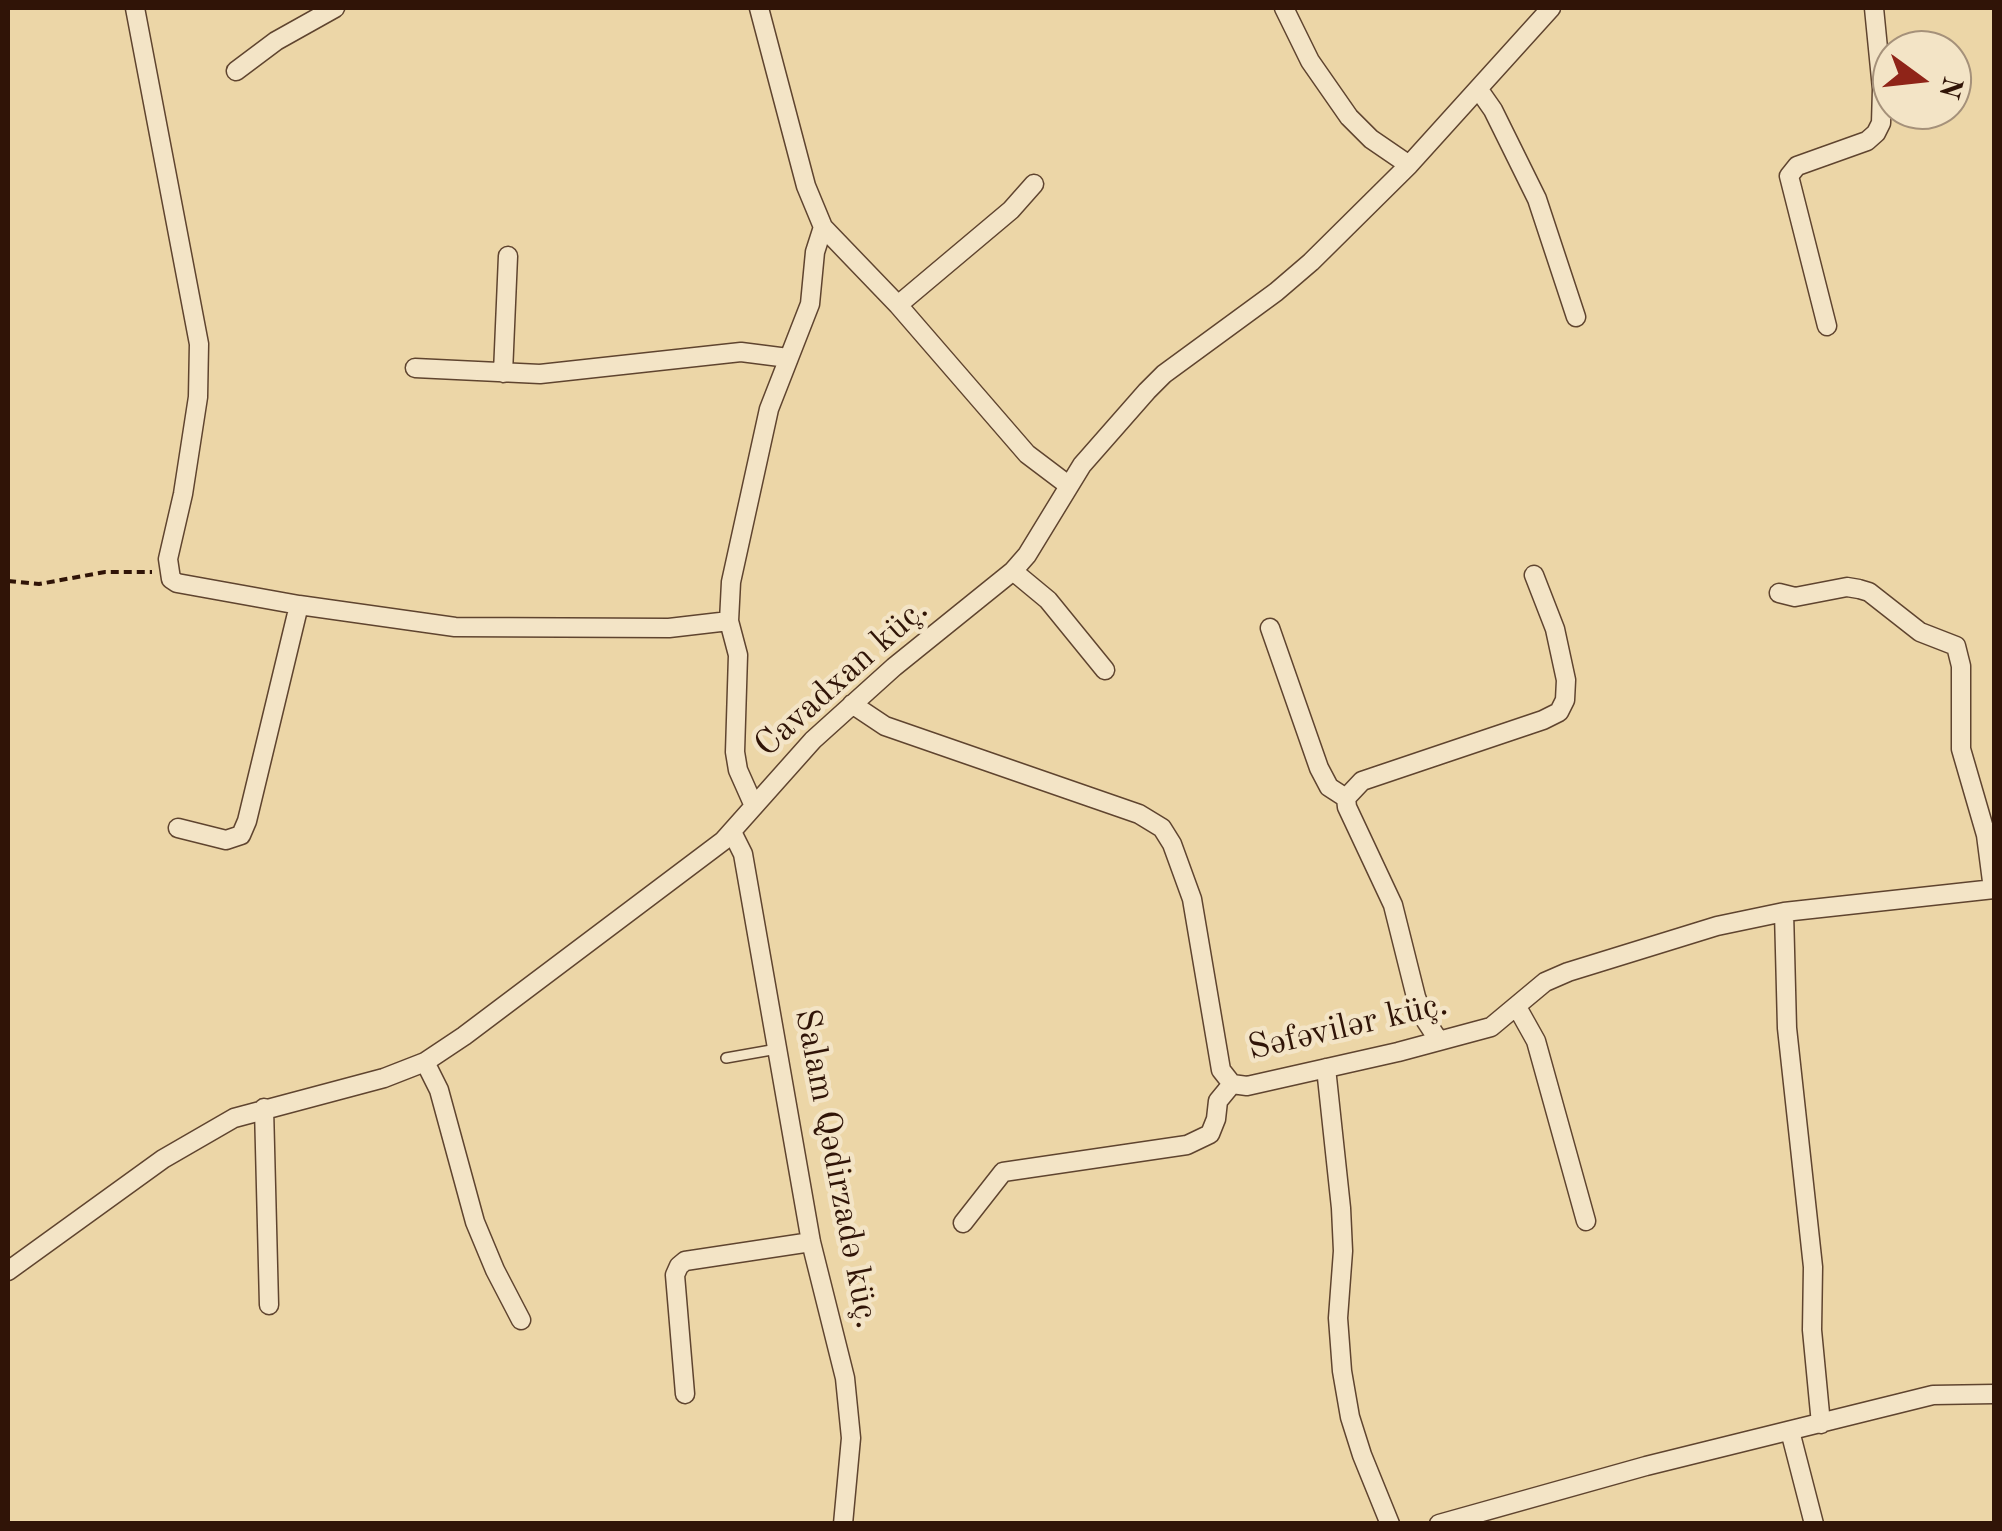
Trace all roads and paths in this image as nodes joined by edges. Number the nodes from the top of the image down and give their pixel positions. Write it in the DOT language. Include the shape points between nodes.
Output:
graph roads {
  1 [pos="135,8"];
  2 [pos="335,8"];
  3 [pos="760,8"];
  4 [pos="1284,8"];
  5 [pos="1551,8"];
  6 [pos="1874,8"];
  7 [pos="236,70"];
  8 [pos="1478,90"];
  9 [pos="1409,165"];
  10 [pos="1034,184"];
  11 [pos="824,227"];
  12 [pos="508,256"];
  13 [pos="898,305"];
  14 [pos="1576,318"];
  15 [pos="1826,326"];
  16 [pos="788,358"];
  17 [pos="415,368"];
  18 [pos="504,373"];
  19 [pos="1068,485"];
  20 [pos="1013,571"];
  21 [pos="168,572"];
  22 [pos="1534,575"];
  23 [pos="8,581"];
  24 [pos="1779,593"];
  25 [pos="299,605"];
  26 [pos="729,621"];
  27 [pos="1270,628"];
  28 [pos="1105,670"];
  29 [pos="852,704"];
  30 [pos="1346,798"];
  31 [pos="754,806"];
  32 [pos="178,828"];
  33 [pos="732,832"];
  34 [pos="1994,889"];
  35 [pos="1784,912"];
  36 [pos="1517,1007"];
  37 [pos="1439,1041"];
  38 [pos="777,1048"];
  39 [pos="726,1058"];
  40 [pos="424,1062"];
  41 [pos="1326,1068"];
  42 [pos="1232,1084"];
  43 [pos="264,1108"];
  44 [pos="1586,1221"];
  45 [pos="964,1222"];
  46 [pos="811,1242"];
  47 [pos="8,1272"];
  48 [pos="268,1304"];
  49 [pos="521,1320"];
  50 [pos="684,1394"];
  51 [pos="1994,1394"];
  52 [pos="1821,1424"];
  53 [pos="1790,1431"];
  54 [pos="844,1524"];
  55 [pos="1390,1524"];
  56 [pos="1439,1524"];
  57 [pos="1814,1524"];
  1 -- 21 [label="street" via="199,344 198,398"];
  2 -- 7 [label="street"];
  3 -- 11 [label="street" via="806,186"];
  4 -- 9 [label="street" via="1349,117"];
  5 -- 8 [label="street, Cavadxan küç."];
  6 -- 15 [label="street" via="1882,89 1876,133 1797,166 1789,176"];
  8 -- 9 [label="street, Cavadxan küç."];
  8 -- 14 [label="street" via="1537,199"];
  9 -- 19 [label="street, Cavadxan küç." via="1276,292 1164,374"];
  10 -- 13 [label="street"];
  11 -- 13 [label="street"];
  11 -- 16 [label="street" via="810,304"];
  12 -- 18 [label="street"];
  13 -- 19 [label="street" via="1028,454"];
  16 -- 18 [label="street" via="741,352"];
  16 -- 26 [label="street" via="758,457"];
  17 -- 18 [label="street"];
  19 -- 20 [label="street, Cavadxan küç."];
  20 -- 28 [label="street" via="1048,600"];
  20 -- 29 [label="street, Cavadxan küç."];
  21 -- 23 [label="path"];
  21 -- 25 [label="street" via="177,583"];
  22 -- 30 [label="street" via="1566,680 1560,712 1362,782"];
  24 -- 34 [label="street" via="1795,597 1858,588 1920,632 1956,646 1961,749"];
  25 -- 26 [label="street" via="486,628 669,628"];
  25 -- 32 [label="street" via="240,835 226,840"];
  26 -- 31 [label="street" via="738,655 735,752"];
  27 -- 30 [label="street" via="1319,768"];
  29 -- 31 [label="street, Cavadxan küç."];
  29 -- 42 [label="street, Səfəvilər küç." via="885,726 1139,814 1162,828 1192,899 1220,1070"];
  30 -- 37 [label="street" via="1393,905 1424,1018"];
  31 -- 33 [label="street, Cavadxan küç."];
  33 -- 38 [label="street, Salam Qədirzadə küç." via="744,854"];
  33 -- 40 [label="street, Cavadxan küç."];
  34 -- 35 [label="street, Səfəvilər küç."];
  35 -- 36 [label="street, Səfəvilər küç." via="1568,972"];
  35 -- 52 [label="street" via="1787,1028 1813,1268"];
  36 -- 37 [label="street, Səfəvilər küç." via="1491,1027"];
  36 -- 44 [label="street" via="1536,1041"];
  37 -- 41 [label="street, Səfəvilər küç."];
  38 -- 39 [label="lane"];
  38 -- 46 [label="street, Salam Qədirzadə küç."];
  40 -- 43 [label="street, Cavadxan küç."];
  40 -- 49 [label="street" via="439,1090 475,1222"];
  41 -- 42 [label="street, Səfəvilər küç."];
  41 -- 55 [label="street" via="1341,1208 1342,1371 1362,1456"];
  42 -- 45 [label="street" via="1218,1102 1210,1134 1187,1146 1003,1172"];
  43 -- 47 [label="street, Cavadxan küç." via="163,1160"];
  43 -- 48 [label="street"];
  46 -- 50 [label="street" via="679,1266"];
  46 -- 54 [label="street, Salam Qədirzadə küç." via="849,1408"];
  51 -- 52 [label="street" via="1933,1395"];
  52 -- 53 [label="street"];
  53 -- 56 [label="street"];
  53 -- 57 [label="street"];
}
